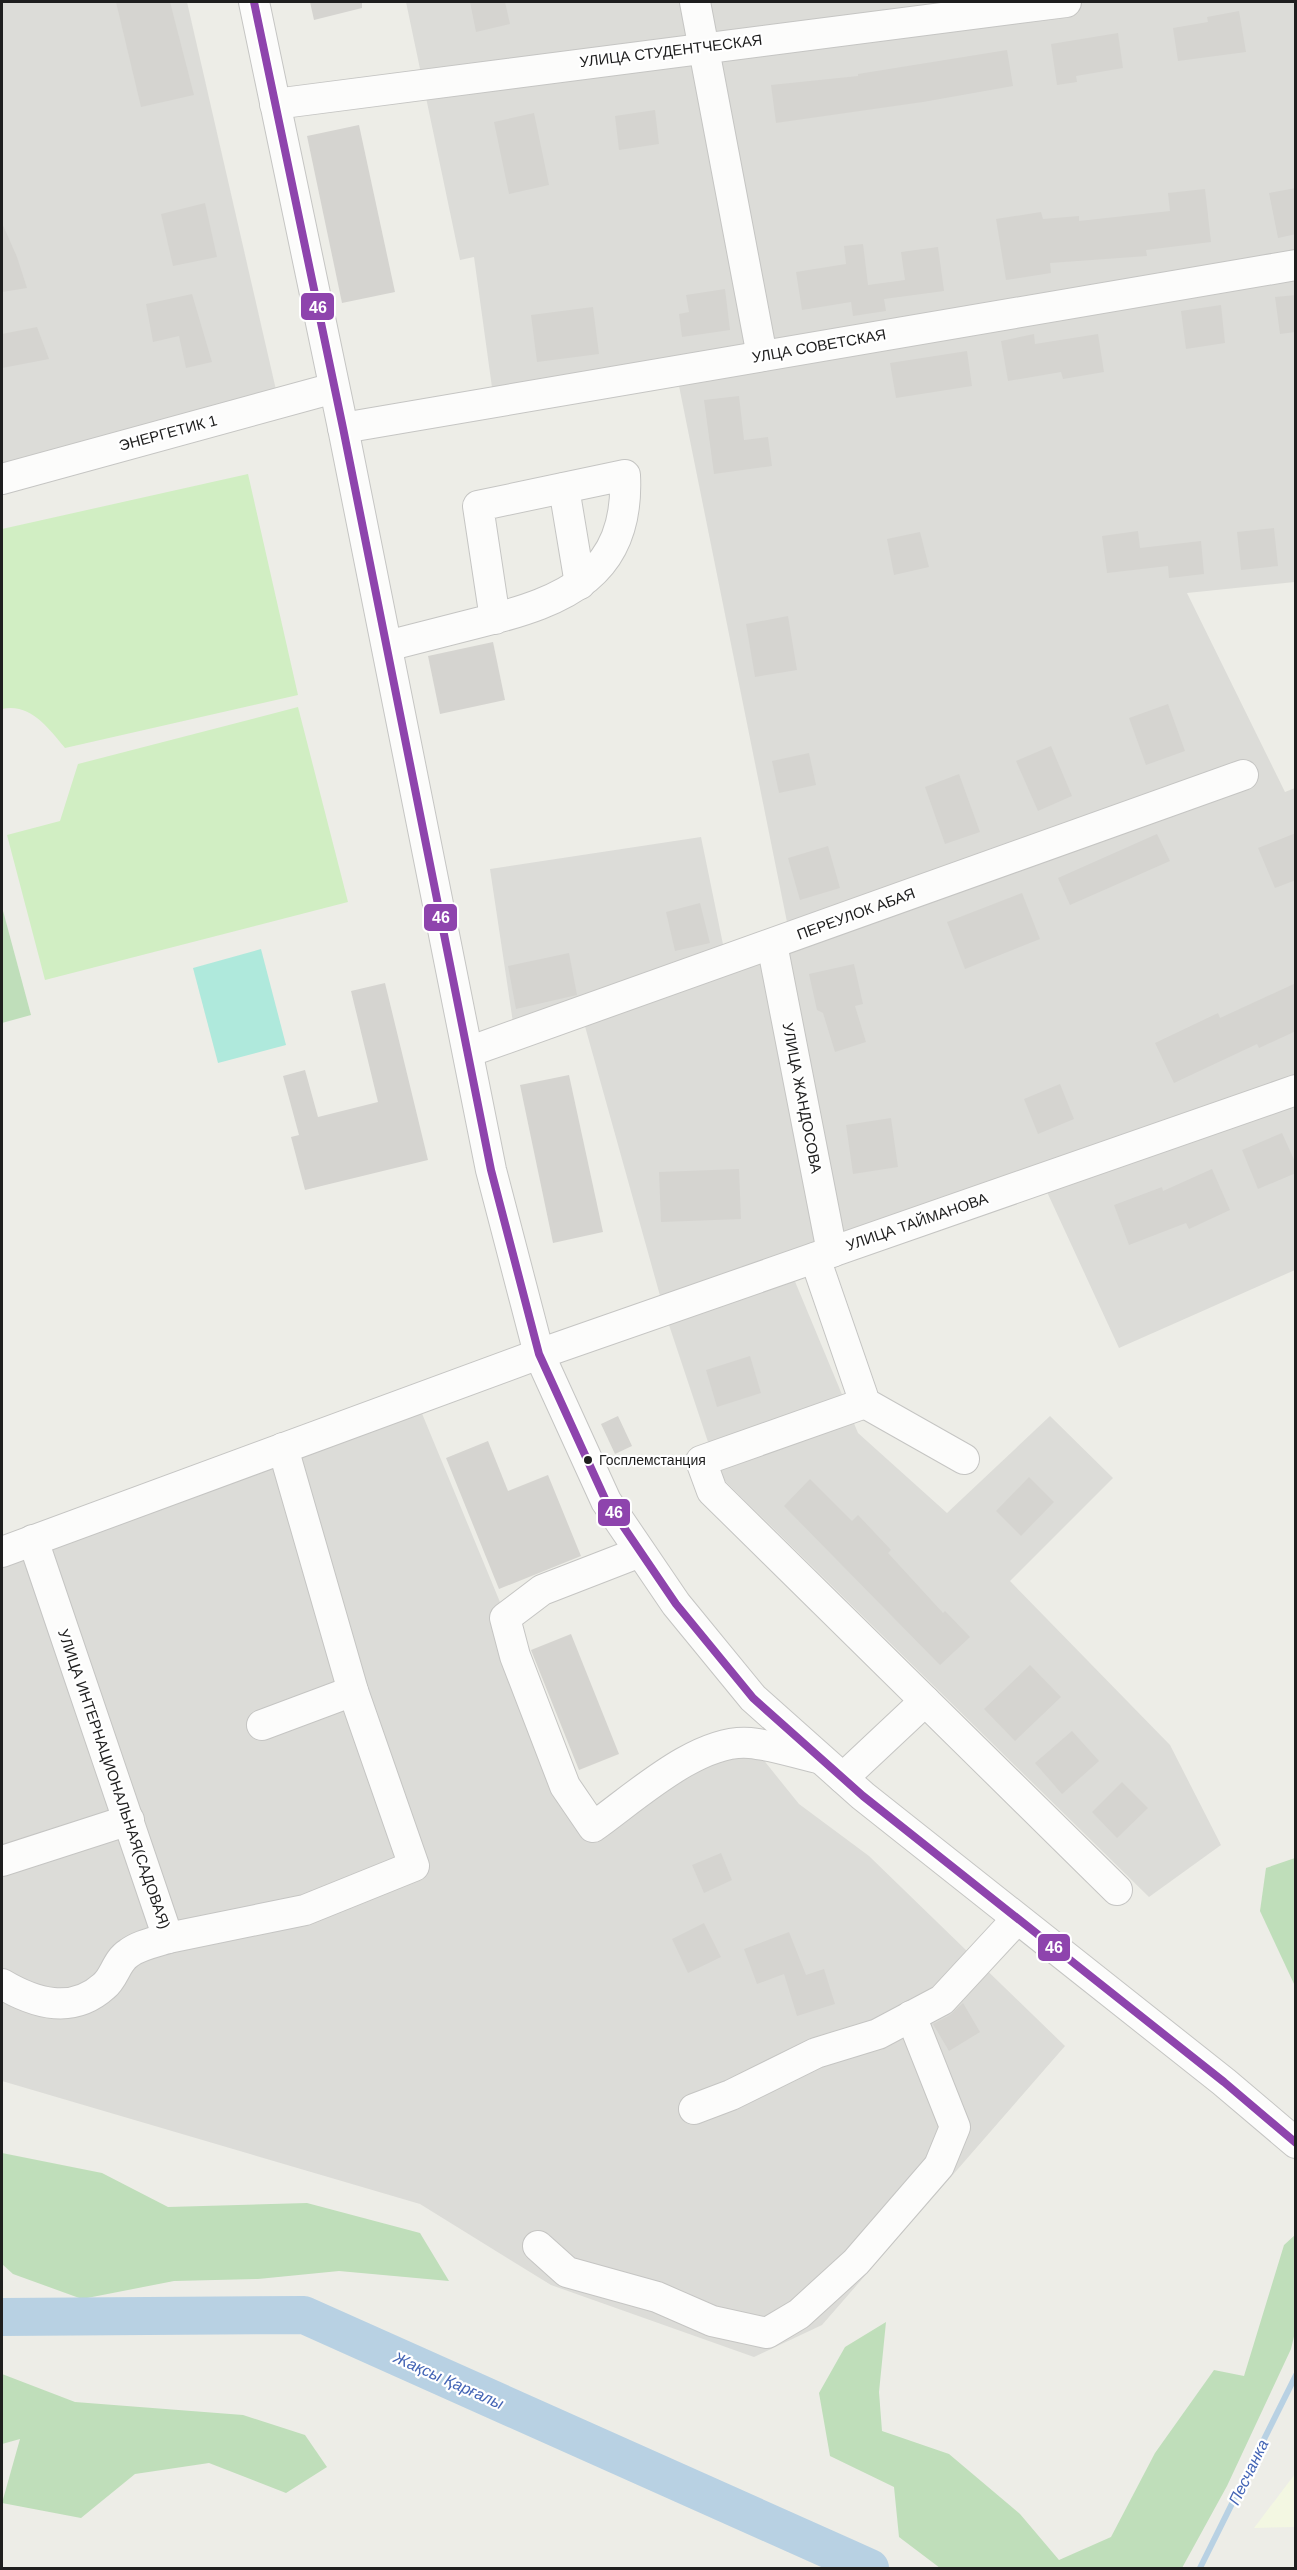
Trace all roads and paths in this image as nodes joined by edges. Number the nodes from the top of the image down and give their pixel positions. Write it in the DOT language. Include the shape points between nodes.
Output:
graph roads {
  1 [pos="254,2"];
  2 [pos="694,2"];
  3 [pos="1066,2"];
  4 [pos="703,47"];
  5 [pos="275,104"];
  6 [pos="1296,265"];
  7 [pos="762,356"];
  8 [pos="334,388"];
  9 [pos="343,428"];
  10 [pos="2,478"];
  11 [pos="564,488"];
  12 [pos="579,584"];
  13 [pos="495,619"];
  14 [pos="387,646"];
  15 [pos="1243,775"];
  16 [pos="772,944"];
  17 [pos="468,1052"];
  18 [pos="1296,1090"];
  19 [pos="824,1255"];
  20 [pos="539,1354"];
  21 [pos="865,1403"];
  22 [pos="283,1448"];
  23 [pos="964,1460"];
  24 [pos="33,1540"];
  25 [pos="2,1552"];
  26 [pos="640,1552"];
  27 [pos="353,1691"];
  28 [pos="925,1701"];
  29 [pos="262,1725"];
  30 [pos="832,1769"];
  31 [pos="129,1820"];
  32 [pos="2,1861"];
  33 [pos="1117,1890"];
  34 [pos="1017,1918"];
  35 [pos="168,1938"];
  36 [pos="2,1984"];
  37 [pos="911,2016"];
  38 [pos="694,2109"];
  39 [pos="1296,2143"];
  40 [pos="538,2246"];
  1 -- 5 [label="street"];
  2 -- 4 [label="street"];
  3 -- 4 [label="street, УЛИЦА СТУДЕНТЧЕСКАЯ"];
  4 -- 5 [label="street, УЛИЦА СТУДЕНТЧЕСКАЯ"];
  4 -- 7 [label="street"];
  5 -- 8 [label="street"];
  6 -- 7 [label="street, УЛЦА СОВЕТСКАЯ"];
  7 -- 9 [label="street, УЛЦА СОВЕТСКАЯ"];
  8 -- 9 [label="street"];
  8 -- 10 [label="street, ЭНЕРГЕТИК 1"];
  9 -- 14 [label="street"];
  11 -- 12 [label="street"];
  11 -- 12 [label="street" via="625,475 626,500 612,550 597,570"];
  11 -- 13 [label="street" via="478,506"];
  12 -- 13 [label="street" via="554,599"];
  13 -- 14 [label="street"];
  14 -- 17 [label="street"];
  15 -- 16 [label="street, ПЕРЕУЛОК АБАЯ"];
  16 -- 17 [label="street, ПЕРЕУЛОК АБАЯ"];
  16 -- 19 [label="street, УЛИЦА ЖАНДОСОВА"];
  17 -- 20 [label="street" via="492,1170"];
  18 -- 19 [label="street, УЛИЦА ТАЙМАНОВА"];
  19 -- 20 [label="street, УЛИЦА ТАЙМАНОВА"];
  19 -- 21 [label="street, УЛИЦА ЖАНДОСОВА"];
  20 -- 22 [label="street, УЛИЦА ТАЙМАНОВА"];
  20 -- 26 [label="street" via="606,1501"];
  21 -- 23 [label="street"];
  21 -- 28 [label="street" via="701,1461 712,1491"];
  22 -- 24 [label="street, УЛИЦА ТАЙМАНОВА"];
  22 -- 27 [label="street, УЛИЦА ИНТЕРНАЦИОНАЛЬНАЯ(САДОВАЯ)"];
  24 -- 25 [label="street, УЛИЦА ТАЙМАНОВА"];
  24 -- 31 [label="street, УЛИЦА ИНТЕРНАЦИОНАЛЬНАЯ(САДОВАЯ)"];
  26 -- 30 [label="street" via="676,1604 753,1698"];
  26 -- 30 [label="street" via="542,1590 505,1618 515,1656 565,1786 593,1827 675,1768 716,1746 749,1742"];
  27 -- 29 [label="street"];
  27 -- 35 [label="street, УЛИЦА ИНТЕРНАЦИОНАЛЬНАЯ(САДОВАЯ)" via="414,1866 305,1910"];
  28 -- 30 [label="street"];
  28 -- 33 [label="street"];
  30 -- 34 [label="street"];
  31 -- 32 [label="street"];
  31 -- 35 [label="street, УЛИЦА ИНТЕРНАЦИОНАЛЬНАЯ(САДОВАЯ)"];
  34 -- 37 [label="street" via="942,2000"];
  34 -- 39 [label="street"];
  35 -- 36 [label="street" via="129,1952 105,1986 81,2001 54,2005 28,1999"];
  37 -- 38 [label="street" via="878,2034 816,2053"];
  37 -- 40 [label="street" via="955,2127 939,2166 856,2262 799,2314 768,2333 712,2321 657,2296 567,2272"];
}
